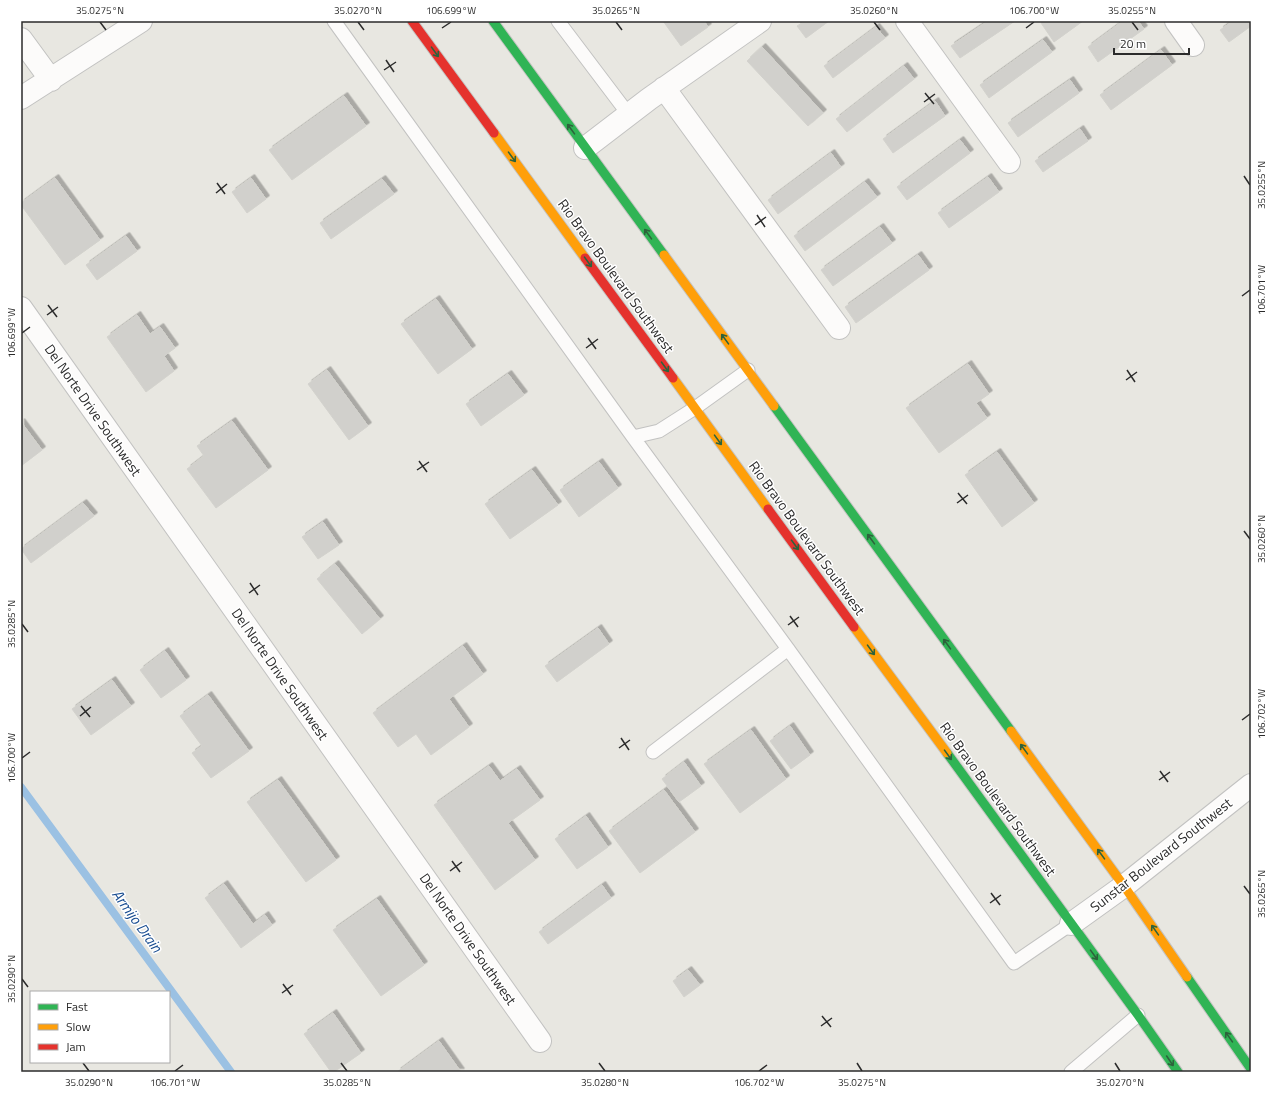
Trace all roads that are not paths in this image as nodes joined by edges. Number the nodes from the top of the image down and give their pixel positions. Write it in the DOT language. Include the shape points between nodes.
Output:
graph roads {
  1 [pos="141,21"];
  2 [pos="334,21"];
  3 [pos="412,21"];
  4 [pos="493,21"];
  5 [pos="558,21"];
  6 [pos="907,21"];
  7 [pos="1176,21"];
  8 [pos="748,24"];
  9 [pos="21,39"];
  10 [pos="1193,45"];
  11 [pos="51,80"];
  12 [pos="664,88"];
  13 [pos="21,98"];
  14 [pos="628,115"];
  15 [pos="585,148"];
  16 [pos="1009,162"];
  17 [pos="21,308"];
  18 [pos="839,328"];
  19 [pos="748,370"];
  20 [pos="695,408"];
  21 [pos="633,437"];
  22 [pos="788,649"];
  23 [pos="653,752"];
  24 [pos="1251,785"];
  25 [pos="1124,886"];
  26 [pos="1071,924"];
  27 [pos="1138,1015"];
  28 [pos="540,1041"];
  29 [pos="1251,1069"];
  30 [pos="1071,1072"];
  31 [pos="1178,1072"];
  1 -- 11 [label="street"];
  2 -- 21 [label="lane"];
  3 -- 20 [label="main road, Rio Bravo Boulevard Southwest, one-way"];
  15 -- 4 [label="main road, one-way"];
  5 -- 14 [label="lane"];
  6 -- 16 [label="street"];
  7 -- 10 [label="street"];
  8 -- 12 [label="street"];
  9 -- 11 [label="street"];
  11 -- 13 [label="street"];
  12 -- 14 [label="street"];
  12 -- 18 [label="street"];
  14 -- 15 [label="street"];
  19 -- 15 [label="main road, one-way"];
  17 -- 28 [label="street, Del Norte Drive Southwest"];
  19 -- 20 [label="lane"];
  25 -- 19 [label="main road, one-way"];
  20 -- 21 [label="lane" via="659,431"];
  20 -- 26 [label="main road, Rio Bravo Boulevard Southwest, one-way"];
  21 -- 22 [label="lane"];
  22 -- 23 [label="lane"];
  22 -- 26 [label="lane" via="1014,963"];
  24 -- 25 [label="street, Sunstar Boulevard Southwest"];
  25 -- 26 [label="street, Sunstar Boulevard Southwest"];
  29 -- 25 [label="main road, one-way"];
  26 -- 27 [label="main road, Rio Bravo Boulevard Southwest, one-way"];
  27 -- 30 [label="lane"];
  27 -- 31 [label="main road, Rio Bravo Boulevard Southwest, one-way"];
}
